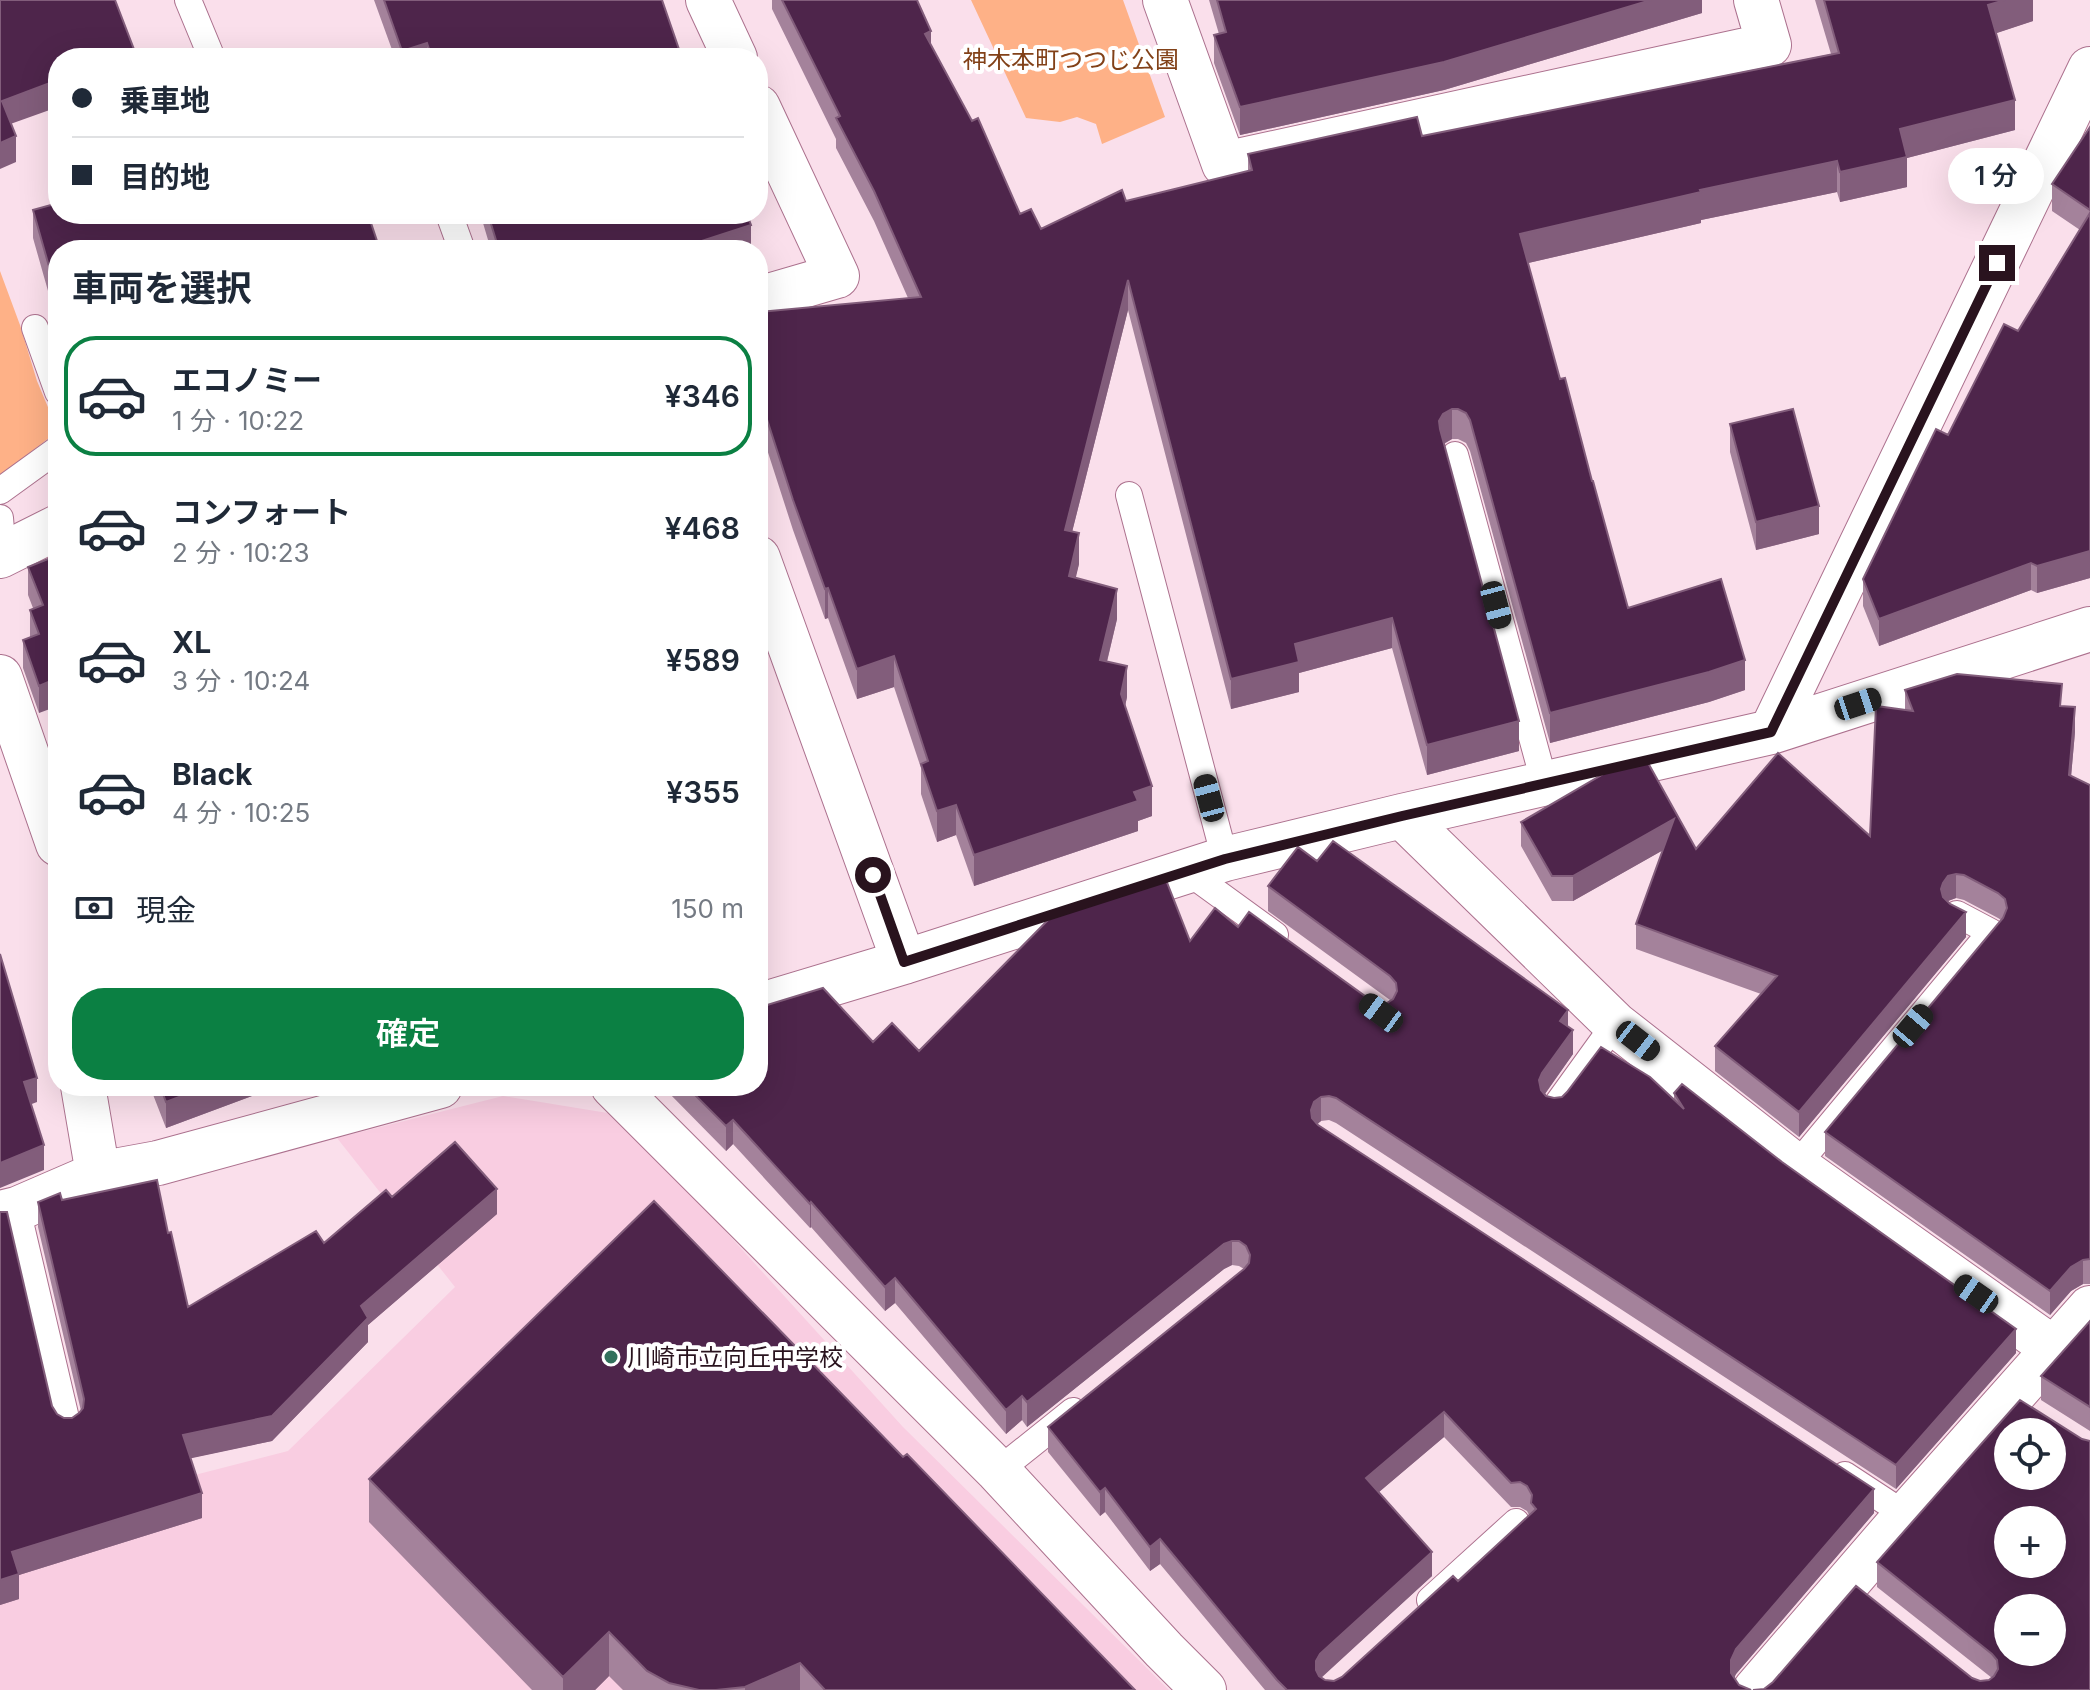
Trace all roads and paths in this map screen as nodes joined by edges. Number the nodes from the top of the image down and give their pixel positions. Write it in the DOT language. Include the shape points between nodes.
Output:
graph roads {
  1 [pos="188,0"];
  2 [pos="708,0"];
  3 [pos="1165,0"];
  4 [pos="1756,0"];
  5 [pos="208,48"];
  6 [pos="730,48"];
  7 [pos="2090,69"];
  8 [pos="768,128"];
  9 [pos="768,296"];
  10 [pos="35,328"];
  11 [pos="48,364"];
  12 [pos="1455,455"];
  13 [pos="48,456"];
  14 [pos="0,491"];
  15 [pos="1129,495"];
  16 [pos="48,530"];
  17 [pos="1,543"];
  18 [pos="768,586"];
  19 [pos="2090,629"];
  20 [pos="0,677"];
  21 [pos="1771,732"];
  22 [pos="1545,785"];
  23 [pos="48,815"];
  24 [pos="1402,816"];
  25 [pos="1206,865"];
  26 [pos="1957,914"];
  27 [pos="1296,951"];
  28 [pos="904,962"];
  29 [pos="768,1003"];
  30 [pos="1615,1024"];
  31 [pos="85,1096"];
  32 [pos="403,1096"];
  33 [pos="623,1096"];
  34 [pos="1555,1107"];
  35 [pos="1796,1166"];
  36 [pos="98,1174"];
  37 [pos="8,1211"];
  38 [pos="2090,1308"];
  39 [pos="2054,1349"];
  40 [pos="1097,1391"];
  41 [pos="68,1427"];
  42 [pos="1827,1463"];
  43 [pos="998,1471"];
  44 [pos="1906,1515"];
  45 [pos="1516,1522"];
  46 [pos="1412,1616"];
  47 [pos="1204,1690"];
  48 [pos="1755,1690"];
  1 -- 5 [label="lane"];
  2 -- 6 [label="street"];
  3 -- 4 [label="street" via="1224,164 1769,45"];
  7 -- 21 [label="street"];
  8 -- 9 [label="street" via="837,276"];
  10 -- 11 [label="lane"];
  12 -- 22 [label="lane"];
  13 -- 14 [label="lane"];
  15 -- 25 [label="lane"];
  16 -- 17 [label="street"];
  18 -- 28 [label="street"];
  19 -- 21 [label="street"];
  20 -- 23 [label="street"];
  21 -- 22 [label="street"];
  22 -- 24 [label="street"];
  24 -- 25 [label="street"];
  24 -- 30 [label="street"];
  25 -- 27 [label="lane"];
  25 -- 28 [label="street"];
  26 -- 35 [label="lane" via="1991,932"];
  28 -- 29 [label="street"];
  30 -- 34 [label="lane"];
  30 -- 35 [label="street"];
  31 -- 36 [label="street"];
  32 -- 36 [label="street" via="158,1163"];
  33 -- 43 [label="street"];
  35 -- 39 [label="street"];
  36 -- 37 [label="street"];
  37 -- 41 [label="lane"];
  38 -- 39 [label="street"];
  39 -- 44 [label="street" via="2022,1408"];
  40 -- 43 [label="lane"];
  42 -- 44 [label="lane"];
  43 -- 47 [label="street"];
  44 -- 48 [label="street" via="1860,1593"];
  45 -- 46 [label="lane"];
}
